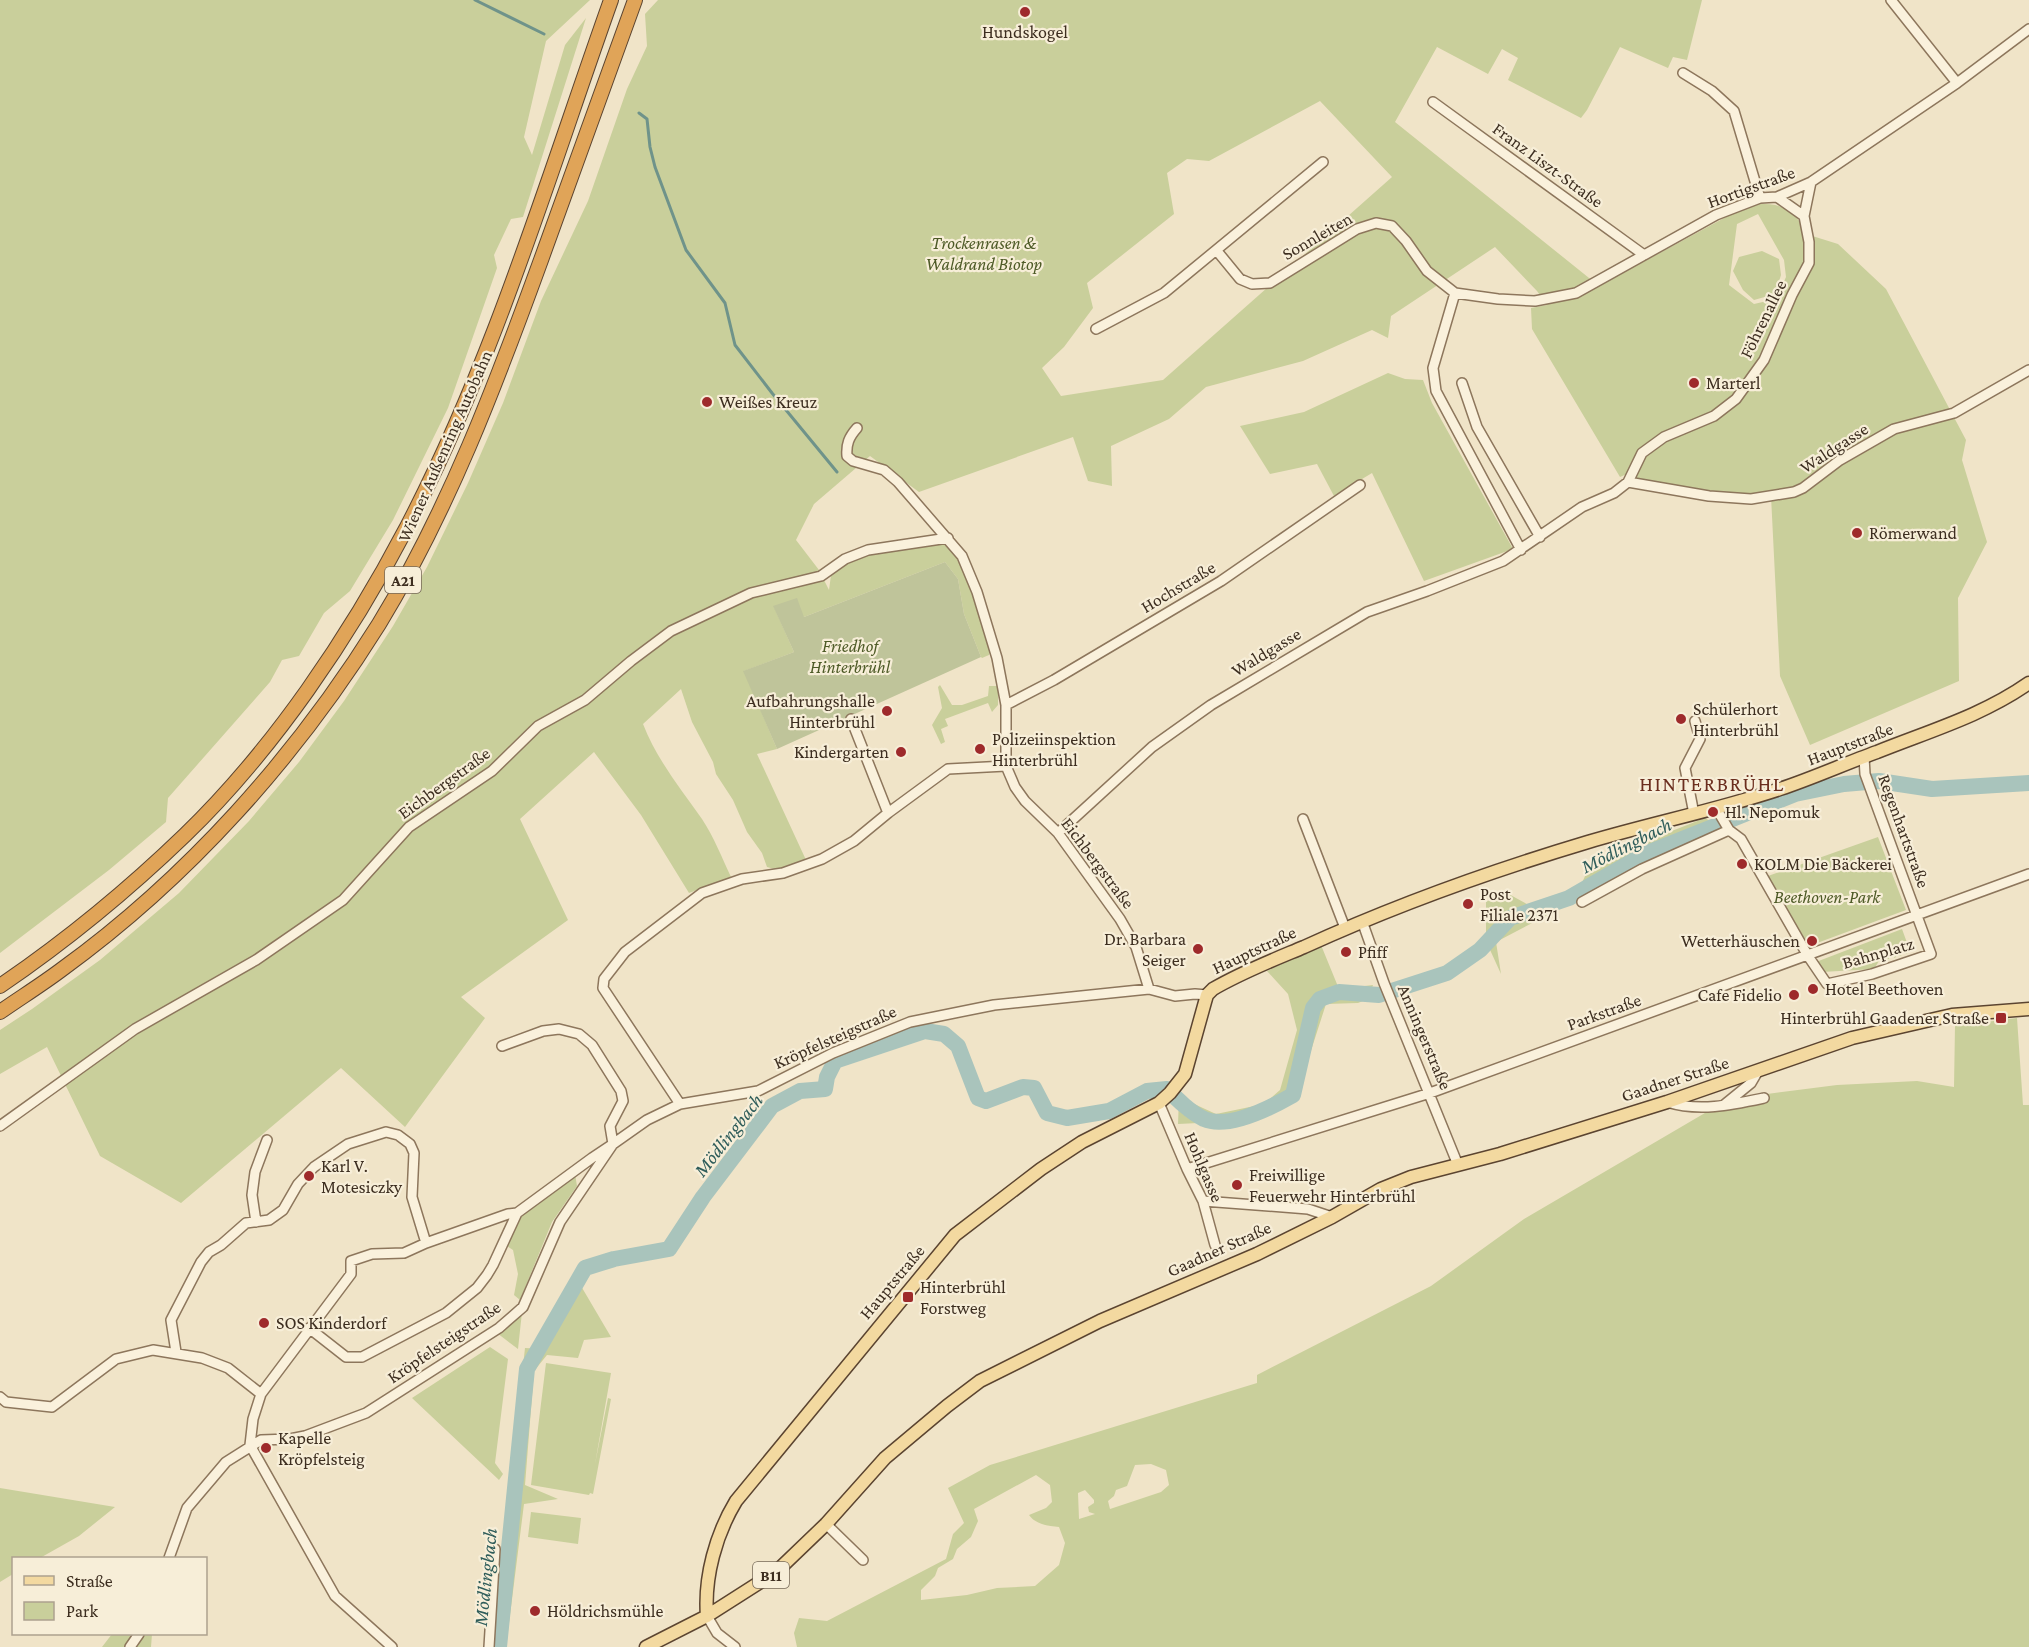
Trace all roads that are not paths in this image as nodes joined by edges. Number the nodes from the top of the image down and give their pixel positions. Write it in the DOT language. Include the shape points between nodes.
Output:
graph roads {
  1 [pos="611,0"];
  2 [pos="635,0"];
  3 [pos="1891,0"];
  4 [pos="2029,29"];
  5 [pos="1683,73"];
  6 [pos="1957,83"];
  7 [pos="1433,102"];
  8 [pos="1323,162"];
  9 [pos="1811,182"];
  10 [pos="1776,197"];
  11 [pos="1760,198"];
  12 [pos="1804,216"];
  13 [pos="1217,251"];
  14 [pos="1644,255"];
  15 [pos="1455,293"];
  16 [pos="1096,329"];
  17 [pos="2029,369"];
  18 [pos="1462,383"];
  19 [pos="857,428"];
  20 [pos="1628,482"];
  21 [pos="1360,485"];
  22 [pos="1540,537"];
  23 [pos="948,538"];
  24 [pos="1521,550"];
  25 [pos="2029,683"];
  26 [pos="1006,705"];
  27 [pos="850,719"];
  28 [pos="1695,721"];
  29 [pos="1864,757"];
  30 [pos="1006,766"];
  31 [pos="1718,811"];
  32 [pos="888,813"];
  33 [pos="1694,814"];
  34 [pos="1303,819"];
  35 [pos="1728,827"];
  36 [pos="1058,833"];
  37 [pos="2029,874"];
  38 [pos="1582,902"];
  39 [pos="1916,915"];
  40 [pos="1362,921"];
  41 [pos="1345,928"];
  42 [pos="1808,956"];
  43 [pos="0,986"];
  44 [pos="1149,989"];
  45 [pos="1207,995"];
  46 [pos="2029,1010"];
  47 [pos="0,1012"];
  48 [pos="501,1046"];
  49 [pos="1758,1071"];
  50 [pos="1430,1093"];
  51 [pos="1166,1097"];
  52 [pos="1764,1098"];
  53 [pos="1666,1102"];
  54 [pos="680,1104"];
  55 [pos="1722,1107"];
  56 [pos="0,1126"];
  57 [pos="267,1140"];
  58 [pos="613,1144"];
  59 [pos="1458,1165"];
  60 [pos="1186,1168"];
  61 [pos="1203,1201"];
  62 [pos="517,1213"];
  63 [pos="1332,1216"];
  64 [pos="255,1222"];
  65 [pos="426,1243"];
  66 [pos="1215,1245"];
  67 [pos="309,1328"];
  68 [pos="176,1352"];
  69 [pos="261,1394"];
  70 [pos="0,1396"];
  71 [pos="250,1445"];
  72 [pos="826,1524"];
  73 [pos="495,1550"];
  74 [pos="169,1557"];
  75 [pos="860,1557"];
  76 [pos="707,1616"];
  77 [pos="392,1647"];
  78 [pos="489,1647"];
  79 [pos="646,1647"];
  80 [pos="735,1647"];
  1 -- 43 [label="highway, Wiener Außenring Autobahn / A21" via="526,244 455,427 361,610 254,760 186,834 50,952"];
  2 -- 47 [label="highway, Wiener Außenring Autobahn / A21" via="475,432 427,536 380,622 334,691 268,776 199,852 128,917 62,970"];
  3 -- 6 [label="street"];
  4 -- 6 [label="street, Hortigstraße"];
  5 -- 11 [label="street" via="1734,111"];
  6 -- 9 [label="street, Hortigstraße"];
  7 -- 14 [label="street, Franz Liszt-Straße"];
  8 -- 13 [label="street"];
  9 -- 10 [label="street, Hortigstraße"];
  9 -- 12 [label="street, Föhrenallee"];
  10 -- 11 [label="street, Hortigstraße"];
  10 -- 12 [label="street"];
  11 -- 14 [label="street, Hortigstraße" via="1716,215"];
  12 -- 20 [label="street, Föhrenallee" via="1809,263 1764,360 1736,399 1714,416 1664,436 1642,453"];
  13 -- 15 [label="street, Sonnleiten" via="1240,279 1252,284 1270,283 1358,229 1376,223 1392,226 1427,271"];
  13 -- 16 [label="street" via="1164,293"];
  14 -- 15 [label="street, Hortigstraße" via="1576,293 1535,301"];
  15 -- 24 [label="street" via="1433,368 1436,391"];
  17 -- 20 [label="street, Waldgasse" via="1954,413 1894,429 1794,492 1751,499"];
  18 -- 22 [label="street" via="1477,427"];
  19 -- 23 [label="street, Eichbergstraße" via="846,446 847,456 884,470"];
  20 -- 22 [label="street, Waldgasse" via="1582,507"];
  21 -- 26 [label="street, Hochstraße" via="1213,586"];
  22 -- 24 [label="street, Waldgasse"];
  23 -- 26 [label="street, Eichbergstraße" via="962,556 977,592 998,658"];
  23 -- 56 [label="street, Eichbergstraße" via="868,550 821,576 752,593 671,631 585,700 538,726 492,771 409,827 343,900 256,960 135,1029"];
  24 -- 36 [label="street, Waldgasse" via="1503,561 1367,612 1211,705 1152,747"];
  25 -- 29 [label="main road, Hauptstraße" via="1971,716"];
  26 -- 30 [label="street, Eichbergstraße"];
  27 -- 32 [label="street"];
  28 -- 33 [label="street" via="1700,739 1684,768"];
  29 -- 31 [label="main road, Hauptstraße"];
  29 -- 39 [label="street, Regenhartstraße" via="1865,774"];
  30 -- 32 [label="street" via="948,769"];
  30 -- 36 [label="street, Eichbergstraße" via="1025,801"];
  31 -- 33 [label="main road, Hauptstraße"];
  31 -- 35 [label="street"];
  32 -- 54 [label="street" via="854,841 822,859 702,893 625,952 604,979 603,988"];
  33 -- 40 [label="main road, Hauptstraße" via="1589,842 1459,884"];
  34 -- 41 [label="street"];
  35 -- 38 [label="street"];
  35 -- 42 [label="street" via="1741,838"];
  36 -- 44 [label="street, Eichbergstraße" via="1120,919 1136,947"];
  37 -- 39 [label="street, Parkstraße"];
  39 -- 42 [label="street, Parkstraße"];
  39 -- 42 [label="street, Bahnplatz" via="1931,954 1827,984"];
  40 -- 41 [label="main road, Hauptstraße"];
  40 -- 50 [label="street, Anningerstraße"];
  41 -- 45 [label="main road, Hauptstraße" via="1225,982"];
  42 -- 50 [label="street, Parkstraße"];
  44 -- 45 [label="street" via="1175,996"];
  44 -- 54 [label="street, Kröpfelsteigstraße" via="994,1005 910,1022 832,1053 758,1091"];
  45 -- 51 [label="main road, Hauptstraße" via="1185,1074"];
  46 -- 49 [label="main road, Gaadner Straße / B11" via="1952,1016 1912,1024 1852,1038"];
  48 -- 58 [label="street" via="559,1029 579,1034 592,1045 621,1091 623,1101 610,1126"];
  49 -- 53 [label="main road, Gaadner Straße / B11"];
  49 -- 55 [label="street" via="1751,1083"];
  50 -- 59 [label="street, Anningerstraße"];
  50 -- 60 [label="street, Parkstraße"];
  51 -- 60 [label="street, Hohlgasse"];
  51 -- 76 [label="main road, Hauptstraße" via="1082,1142 955,1235 736,1501 722,1526 710,1571"];
  52 -- 55 [label="street"];
  53 -- 55 [label="street"];
  53 -- 59 [label="main road, Gaadner Straße / B11"];
  54 -- 58 [label="street, Kröpfelsteigstraße" via="647,1120"];
  57 -- 64 [label="street" via="255,1172"];
  58 -- 62 [label="street"];
  58 -- 71 [label="street, Kröpfelsteigstraße" via="560,1222 523,1307 499,1328 366,1413 305,1436 261,1440"];
  59 -- 63 [label="main road, Gaadner Straße / B11" via="1381,1189"];
  60 -- 61 [label="street, Hohlgasse"];
  61 -- 63 [label="street" via="1308,1209"];
  61 -- 66 [label="street, Hohlgasse"];
  62 -- 65 [label="street"];
  62 -- 67 [label="street" via="493,1265 477,1288 446,1313 362,1357 346,1357"];
  63 -- 72 [label="main road, Gaadner Straße / B11" via="1257,1254 1100,1321 981,1381 885,1458"];
  64 -- 65 [label="street" via="269,1220 283,1210 298,1184 314,1167 348,1144 386,1132 410,1144 414,1153 412,1197"];
  64 -- 68 [label="street" via="246,1223 201,1262 171,1320"];
  65 -- 67 [label="street" via="404,1253 372,1254 351,1262 351,1274"];
  67 -- 69 [label="street"];
  68 -- 69 [label="street" via="228,1368"];
  68 -- 70 [label="street" via="153,1350 116,1359 52,1407 6,1402"];
  69 -- 71 [label="street"];
  71 -- 74 [label="street, Kröpfelsteigstraße" via="226,1461 187,1508"];
  71 -- 77 [label="street" via="335,1596"];
  72 -- 75 [label="street"];
  72 -- 76 [label="main road, Gaadner Straße / B11" via="776,1572"];
  73 -- 78 [label="street"];
  76 -- 79 [label="main road, Gaadner Straße / B11"];
  76 -- 80 [label="street" via="717,1633"];
}
